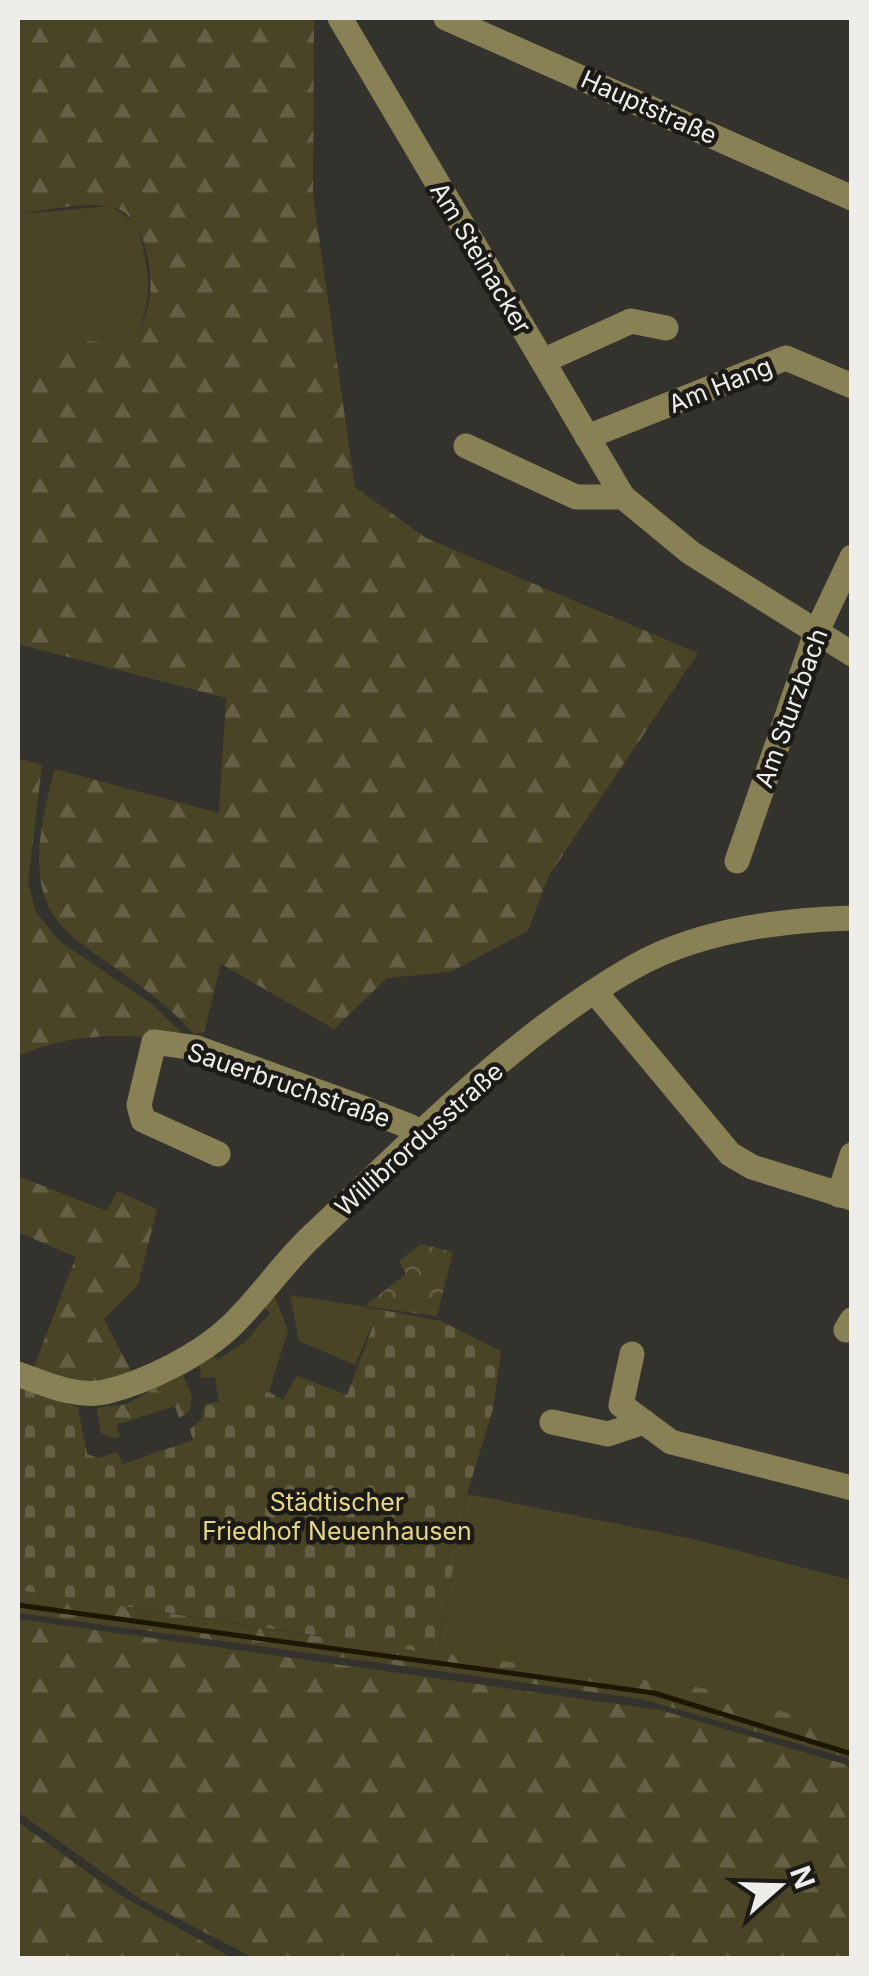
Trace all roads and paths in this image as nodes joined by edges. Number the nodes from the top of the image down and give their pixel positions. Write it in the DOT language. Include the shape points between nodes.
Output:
graph roads {
  1 [pos="340,18"];
  2 [pos="446,18"];
  3 [pos="852,198"];
  4 [pos="666,328"];
  5 [pos="542,361"];
  6 [pos="852,386"];
  7 [pos="587,437"];
  8 [pos="466,446"];
  9 [pos="623,498"];
  10 [pos="852,558"];
  11 [pos="816,633"];
  12 [pos="852,654"];
  13 [pos="737,861"];
  14 [pos="852,918"];
  15 [pos="595,992"];
  16 [pos="419,1136"];
  17 [pos="218,1154"];
  18 [pos="852,1155"];
  19 [pos="845,1196"];
  20 [pos="632,1354"];
  21 [pos="18,1374"];
  22 [pos="552,1422"];
  23 [pos="644,1422"];
  24 [pos="852,1488"];
  1 -- 5 [label="street, Am Steinacker"];
  2 -- 3 [label="street, Hauptstraße"];
  4 -- 5 [label="street" via="631,321"];
  5 -- 7 [label="street, Am Steinacker"];
  6 -- 7 [label="street, Am Hang" via="786,358"];
  7 -- 9 [label="street, Am Steinacker"];
  8 -- 9 [label="street" via="576,498"];
  9 -- 11 [label="street, Am Steinacker" via="691,553"];
  10 -- 11 [label="street, Am Sturzbach"];
  11 -- 12 [label="street, Am Steinacker"];
  11 -- 13 [label="street, Am Sturzbach"];
  14 -- 15 [label="street, Willibrordusstraße" via="702,940 650,958"];
  15 -- 16 [label="street, Willibrordusstraße"];
  15 -- 19 [label="street" via="730,1154"];
  16 -- 17 [label="street, Sauerbruchstraße" via="394,1120 197,1048 154,1042 139,1105 143,1120"];
  16 -- 21 [label="street, Willibrordusstraße" via="205,1346 102,1392 78,1394"];
  18 -- 19 [label="street"];
  20 -- 23 [label="street" via="621,1405"];
  22 -- 23 [label="street" via="608,1434"];
  23 -- 24 [label="street" via="671,1442"];
}
